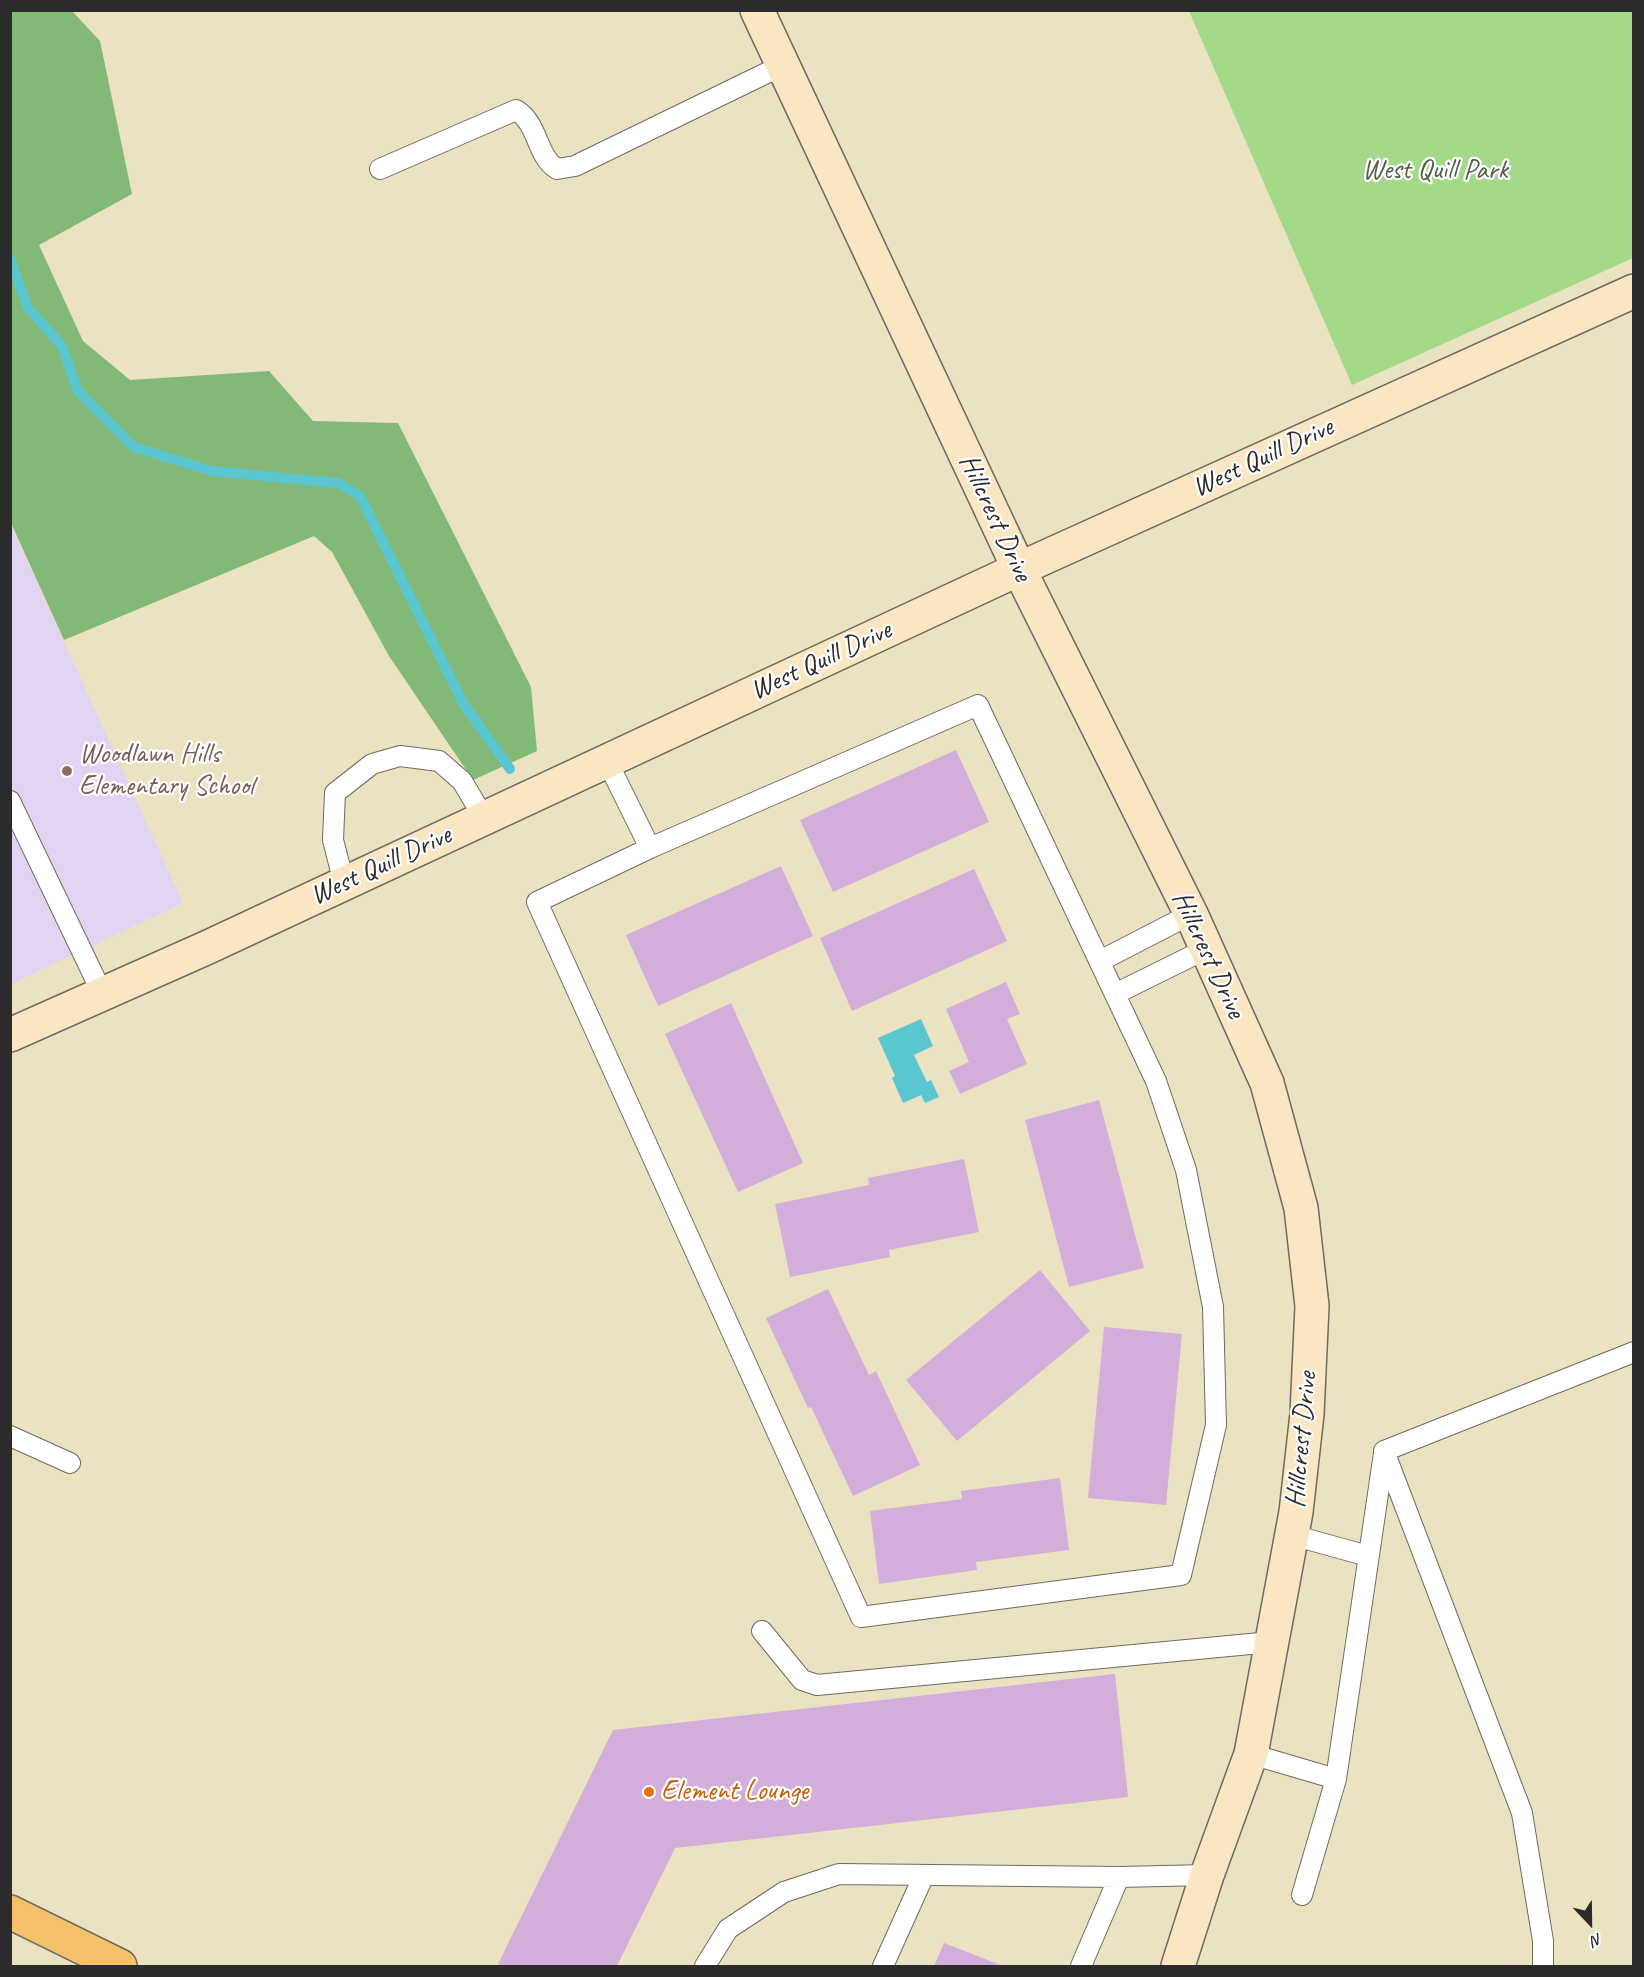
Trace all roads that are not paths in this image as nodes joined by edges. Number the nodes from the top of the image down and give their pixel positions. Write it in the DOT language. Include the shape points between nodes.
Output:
graph roads {
  1 [pos="757,10"];
  2 [pos="783,65"];
  3 [pos="380,169"];
  4 [pos="1634,291"];
  5 [pos="1019,569"];
  6 [pos="607,761"];
  7 [pos="10,801"];
  8 [pos="484,818"];
  9 [pos="650,848"];
  10 [pos="344,883"];
  11 [pos="1191,914"];
  12 [pos="1206,949"];
  13 [pos="1100,961"];
  14 [pos="102,993"];
  15 [pos="1115,993"];
  16 [pos="10,1035"];
  17 [pos="1634,1352"];
  18 [pos="10,1436"];
  19 [pos="1384,1451"];
  20 [pos="70,1463"];
  21 [pos="1292,1535"];
  22 [pos="1368,1556"];
  23 [pos="762,1631"];
  24 [pos="1271,1642"];
  25 [pos="1251,1754"];
  26 [pos="1336,1779"];
  27 [pos="924,1875"];
  28 [pos="1207,1875"];
  29 [pos="1119,1876"];
  30 [pos="1302,1895"];
  31 [pos="10,1912"];
  32 [pos="120,1966"];
  33 [pos="705,1966"];
  34 [pos="883,1966"];
  35 [pos="1081,1966"];
  36 [pos="1178,1966"];
  37 [pos="1543,1966"];
  1 -- 2 [label="main road, Hillcrest Drive"];
  2 -- 3 [label="lane" via="575,166 557,169 549,164 527,117 516,110"];
  2 -- 5 [label="main road, Hillcrest Drive"];
  4 -- 5 [label="main road, West Quill Drive"];
  5 -- 6 [label="main road, West Quill Drive"];
  5 -- 11 [label="main road, Hillcrest Drive"];
  6 -- 8 [label="main road, West Quill Drive"];
  6 -- 9 [label="lane"];
  7 -- 14 [label="lane"];
  8 -- 10 [label="main road, West Quill Drive"];
  8 -- 10 [label="lane" via="462,782 439,761 400,756 372,764 335,793 333,840"];
  9 -- 13 [label="lane" via="978,705"];
  9 -- 15 [label="lane" via="537,902 861,1617 1182,1575 1216,1425 1214,1307 1186,1170 1156,1081"];
  10 -- 14 [label="main road, West Quill Drive"];
  11 -- 12 [label="main road, Hillcrest Drive"];
  11 -- 13 [label="lane"];
  12 -- 15 [label="lane"];
  12 -- 21 [label="main road, Hillcrest Drive" via="1267,1083 1301,1208 1312,1305 1307,1414"];
  13 -- 15 [label="lane"];
  14 -- 16 [label="main road, West Quill Drive"];
  17 -- 19 [label="lane"];
  18 -- 20 [label="lane"];
  19 -- 22 [label="lane"];
  19 -- 37 [label="lane" via="1522,1814 1543,1941"];
  21 -- 22 [label="lane"];
  21 -- 24 [label="main road, Hillcrest Drive"];
  22 -- 26 [label="lane"];
  23 -- 24 [label="lane" via="802,1680 817,1685"];
  24 -- 25 [label="main road, Hillcrest Drive"];
  25 -- 26 [label="lane"];
  25 -- 28 [label="main road, Hillcrest Drive"];
  26 -- 30 [label="lane"];
  27 -- 29 [label="lane"];
  27 -- 33 [label="lane" via="839,1874 784,1892 728,1929"];
  27 -- 34 [label="lane"];
  28 -- 29 [label="lane"];
  28 -- 36 [label="main road, Hillcrest Drive"];
  29 -- 35 [label="lane"];
  31 -- 32 [label="main road"];
}
